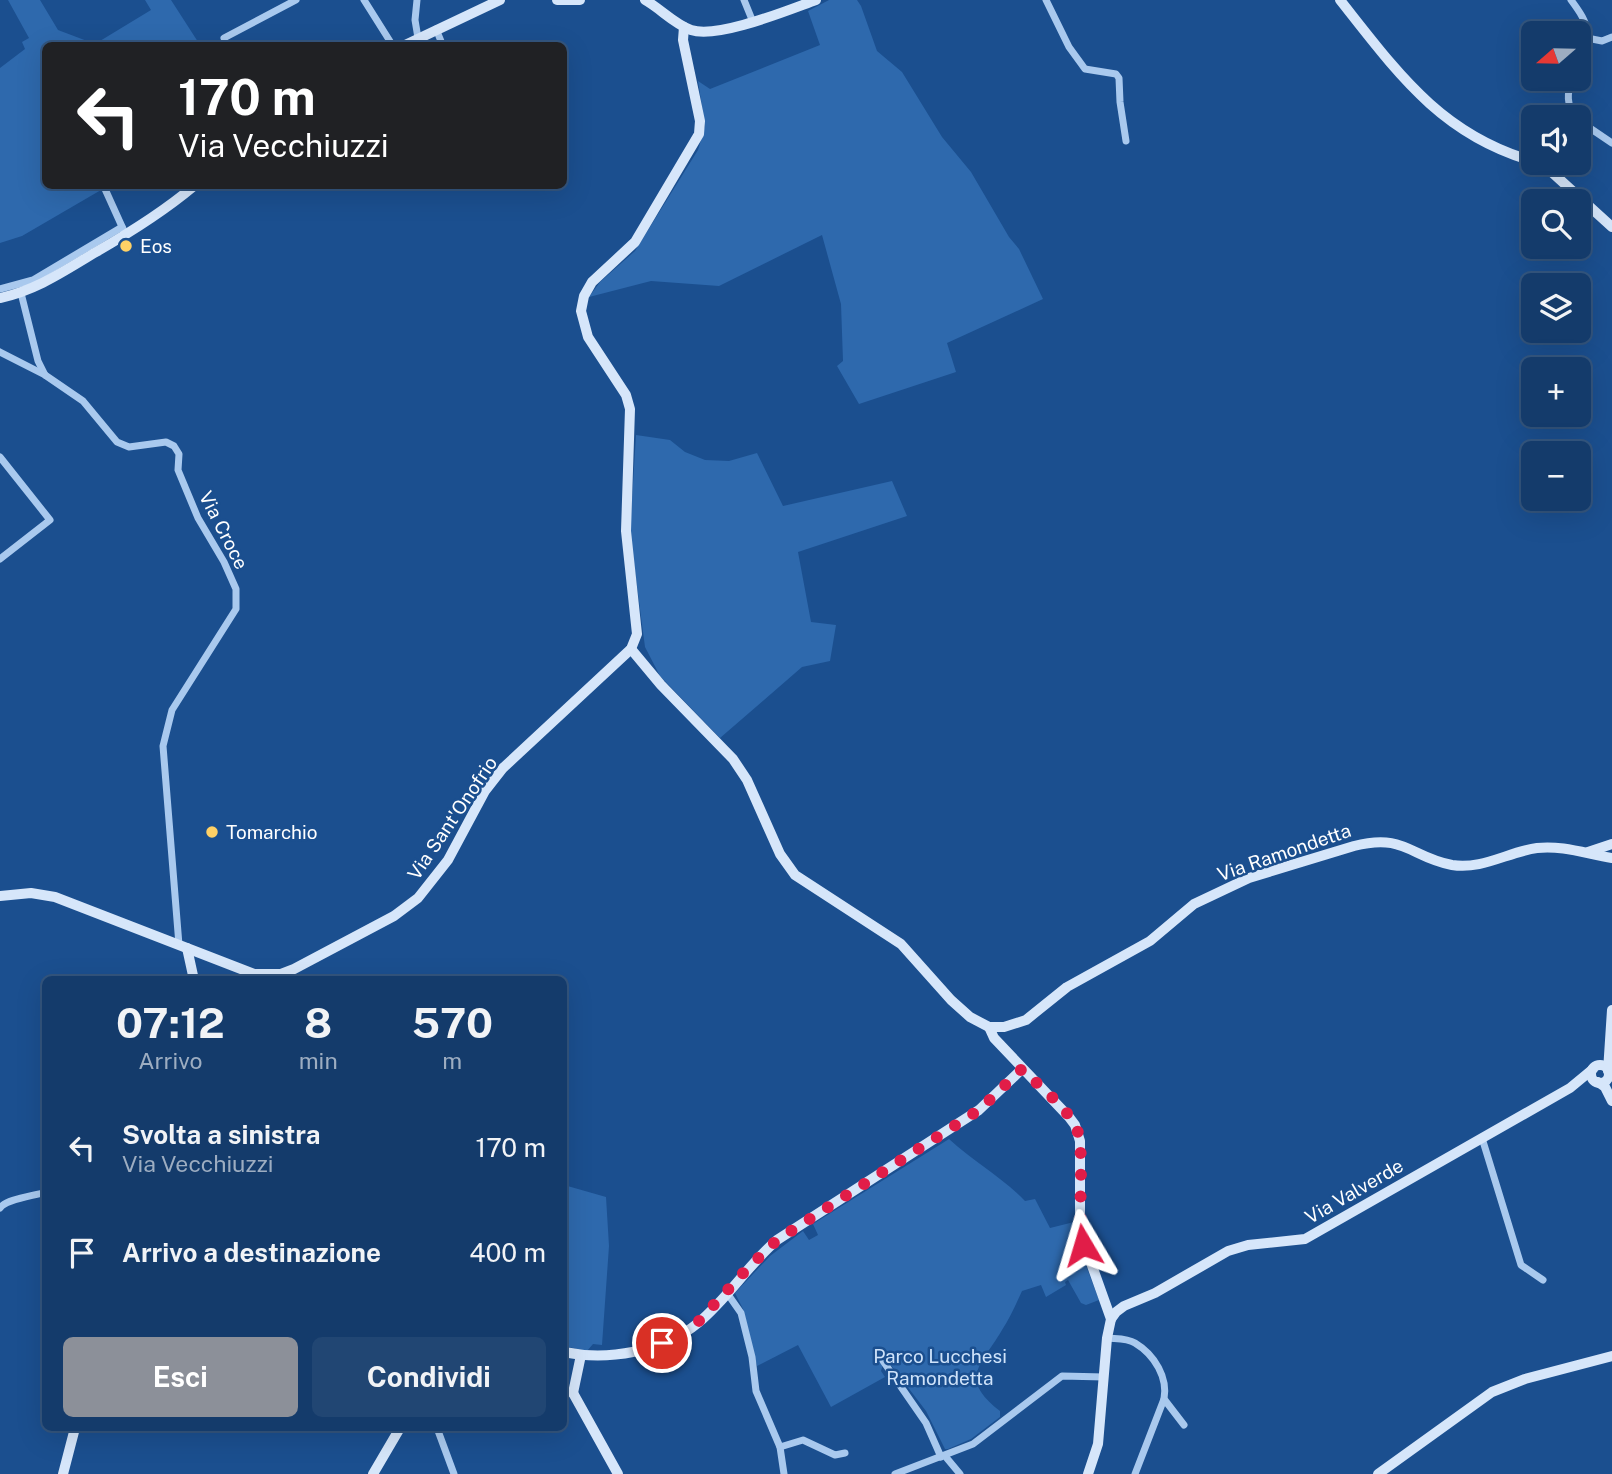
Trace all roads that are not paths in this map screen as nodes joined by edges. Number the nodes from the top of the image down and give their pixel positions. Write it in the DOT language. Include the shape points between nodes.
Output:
graph roads {
  1 [pos="296,0"];
  2 [pos="364,0"];
  3 [pos="417,0"];
  4 [pos="500,0"];
  5 [pos="556,0"];
  6 [pos="580,0"];
  7 [pos="645,0"];
  8 [pos="744,0"];
  9 [pos="816,0"];
  10 [pos="1046,0"];
  11 [pos="1340,0"];
  12 [pos="1571,0"];
  13 [pos="1586,21"];
  14 [pos="754,22"];
  15 [pos="684,27"];
  16 [pos="436,29"];
  17 [pos="1612,37"];
  18 [pos="224,38"];
  19 [pos="418,38"];
  20 [pos="1591,39"];
  21 [pos="390,42"];
  22 [pos="410,42"];
  23 [pos="441,42"];
  24 [pos="1591,128"];
  25 [pos="1126,141"];
  26 [pos="1612,143"];
  27 [pos="1521,158"];
  28 [pos="1555,175"];
  29 [pos="105,189"];
  30 [pos="190,189"];
  31 [pos="1612,227"];
  32 [pos="124,231"];
  33 [pos="0,289"];
  34 [pos="21,293"];
  35 [pos="0,299"];
  36 [pos="0,352"];
  37 [pos="45,376"];
  38 [pos="0,457"];
  39 [pos="0,559"];
  40 [pos="631,649"];
  41 [pos="1612,844"];
  42 [pos="1581,853"];
  43 [pos="1612,858"];
  44 [pos="0,896"];
  45 [pos="183,947"];
  46 [pos="193,976"];
  47 [pos="1612,1010"];
  48 [pos="989,1027"];
  49 [pos="1610,1031"];
  50 [pos="1594,1068"];
  51 [pos="1022,1069"];
  52 [pos="1608,1072"];
  53 [pos="1597,1082"];
  54 [pos="1570,1088"];
  55 [pos="1612,1088"];
  56 [pos="1612,1101"];
  57 [pos="1482,1138"];
  58 [pos="42,1193"];
  59 [pos="0,1208"];
  60 [pos="1543,1280"];
  61 [pos="727,1293"];
  62 [pos="1111,1319"];
  63 [pos="1107,1338"];
  64 [pos="567,1354"];
  65 [pos="581,1355"];
  66 [pos="1612,1356"];
  67 [pos="881,1358"];
  68 [pos="1104,1377"];
  69 [pos="568,1391"];
  70 [pos="1164,1399"];
  71 [pos="1184,1425"];
  72 [pos="74,1431"];
  73 [pos="398,1431"];
  74 [pos="438,1431"];
  75 [pos="780,1447"];
  76 [pos="845,1453"];
  77 [pos="943,1456"];
  78 [pos="63,1474"];
  79 [pos="373,1474"];
  80 [pos="454,1474"];
  81 [pos="618,1474"];
  82 [pos="784,1474"];
  83 [pos="895,1474"];
  84 [pos="960,1474"];
  85 [pos="1088,1474"];
  86 [pos="1135,1474"];
  87 [pos="1378,1474"];
  1 -- 18 [label="street"];
  2 -- 21 [label="street"];
  3 -- 19 [label="street"];
  4 -- 16 [label="street"];
  5 -- 6 [label="street"];
  7 -- 15 [label="street"];
  8 -- 14 [label="street"];
  9 -- 14 [label="street"];
  10 -- 25 [label="street" via="1085,69 1119,78"];
  11 -- 27 [label="street" via="1401,78 1428,104 1484,143"];
  12 -- 13 [label="street"];
  14 -- 15 [label="street" via="708,31"];
  15 -- 40 [label="street" via="699,134 635,242 593,282 581,311 588,337 626,395 630,409 626,531 637,634"];
  16 -- 19 [label="street"];
  16 -- 23 [label="street"];
  17 -- 20 [label="street"];
  19 -- 22 [label="street"];
  24 -- 26 [label="street"];
  28 -- 31 [label="street"];
  29 -- 32 [label="street"];
  30 -- 32 [label="street" via="161,213"];
  32 -- 33 [label="street" via="33,280"];
  32 -- 34 [label="street" via="60,276"];
  34 -- 35 [label="street"];
  34 -- 37 [label="street"];
  36 -- 37 [label="street, Via Croce"];
  37 -- 45 [label="street, Via Croce" via="83,401 117,442 129,447 166,442 174,446 179,454 178,471 198,519 236,589 236,609 172,710 163,746"];
  38 -- 39 [label="street" via="50,520"];
  40 -- 45 [label="street, Via Sant'Onofrio" via="503,768 439,872 418,898 394,916 281,974 254,974"];
  40 -- 48 [label="street" via="733,759 795,875 901,944 951,1000"];
  41 -- 42 [label="street"];
  42 -- 43 [label="street, Via Ramondetta"];
  42 -- 48 [label="street, Via Ramondetta" via="1540,848 1463,866 1438,862 1396,843 1354,846 1249,878 1194,904 1150,941 1067,987 1026,1020"];
  44 -- 45 [label="street, Via Sant'Onofrio" via="31,893 55,897"];
  45 -- 46 [label="street"];
  47 -- 49 [label="street"];
  48 -- 51 [label="street"];
  49 -- 50 [label="street"];
  49 -- 52 [label="street"];
  50 -- 52 [label="street" via="1602,1065"];
  50 -- 53 [label="street"];
  50 -- 54 [label="street"];
  51 -- 61 [label="street" via="970,1116 777,1240"];
  51 -- 62 [label="street" via="1078,1132 1080,1232"];
  52 -- 53 [label="street" via="1605,1081"];
  52 -- 55 [label="street"];
  53 -- 54 [label="street"];
  53 -- 56 [label="street"];
  54 -- 57 [label="street, Via Valverde"];
  57 -- 60 [label="street" via="1521,1265"];
  57 -- 62 [label="street, Via Valverde" via="1305,1239 1228,1251 1124,1306"];
  58 -- 59 [label="street" via="8,1201"];
  61 -- 65 [label="street" via="698,1322 662,1343 627,1352"];
  61 -- 75 [label="street" via="741,1313 756,1391"];
  62 -- 63 [label="street"];
  63 -- 68 [label="street"];
  63 -- 70 [label="street" via="1134,1342 1142,1349 1165,1379"];
  64 -- 65 [label="street"];
  65 -- 69 [label="street"];
  66 -- 87 [label="street" via="1492,1392"];
  67 -- 77 [label="street"];
  68 -- 77 [label="street" via="1062,1376 973,1444"];
  68 -- 85 [label="street" via="1098,1444"];
  69 -- 81 [label="street"];
  70 -- 71 [label="street"];
  70 -- 86 [label="street"];
  72 -- 78 [label="street"];
  73 -- 79 [label="street"];
  74 -- 80 [label="street"];
  75 -- 76 [label="street" via="803,1440 835,1455"];
  75 -- 82 [label="street"];
  77 -- 83 [label="street"];
  77 -- 84 [label="street"];
}
